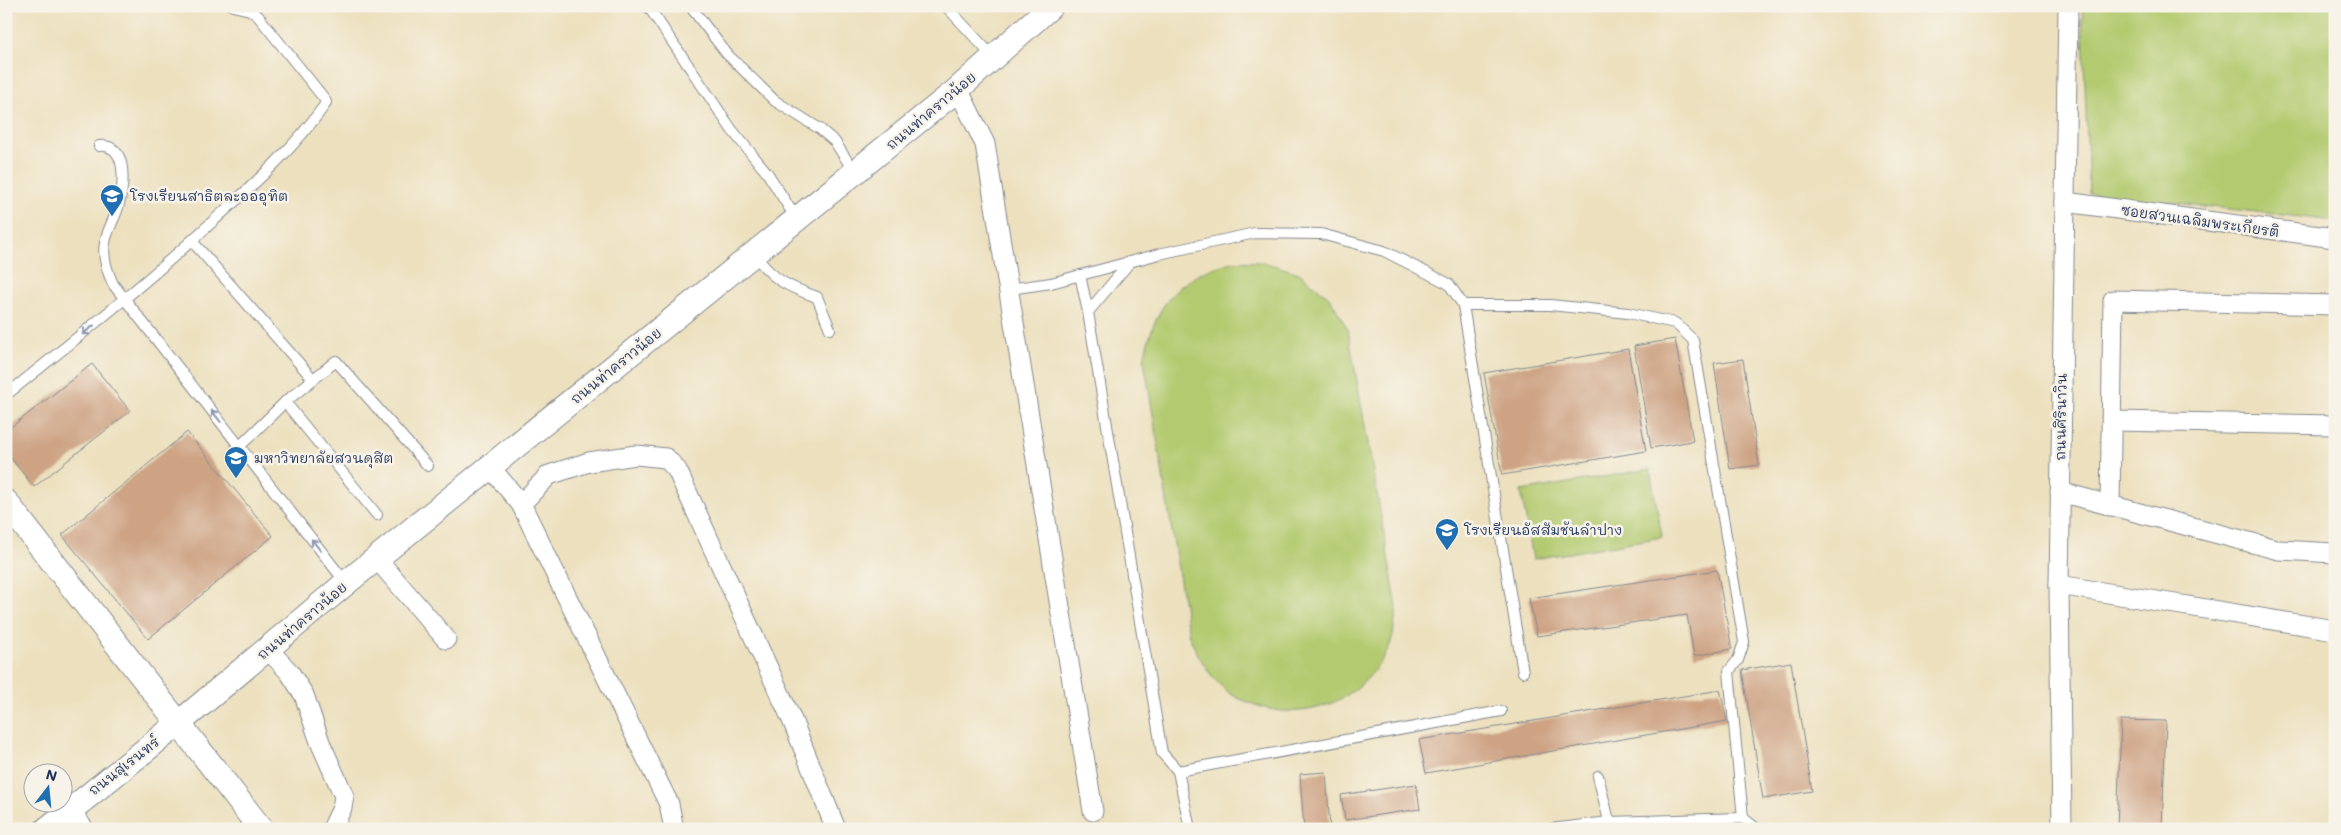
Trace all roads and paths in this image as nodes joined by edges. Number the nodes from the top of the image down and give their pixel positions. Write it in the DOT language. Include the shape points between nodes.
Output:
graph roads {
  1 [pos="233,6"];
  2 [pos="648,6"];
  3 [pos="690,6"];
  4 [pos="946,6"];
  5 [pos="1051,6"];
  6 [pos="2068,6"];
  7 [pos="994,58"];
  8 [pos="958,90"];
  9 [pos="99,146"];
  10 [pos="855,173"];
  11 [pos="2065,202"];
  12 [pos="797,220"];
  13 [pos="2335,238"];
  14 [pos="192,241"];
  15 [pos="754,254"];
  16 [pos="1130,262"];
  17 [pos="1080,275"];
  18 [pos="1009,290"];
  19 [pos="126,300"];
  20 [pos="1464,305"];
  21 [pos="2335,305"];
  22 [pos="1088,312"];
  23 [pos="830,330"];
  24 [pos="313,379"];
  25 [pos="6,395"];
  26 [pos="285,402"];
  27 [pos="2112,421"];
  28 [pos="2335,426"];
  29 [pos="240,446"];
  30 [pos="428,466"];
  31 [pos="490,467"];
  32 [pos="2060,492"];
  33 [pos="6,502"];
  34 [pos="521,504"];
  35 [pos="2110,506"];
  36 [pos="377,515"];
  37 [pos="2335,553"];
  38 [pos="377,559"];
  39 [pos="346,583"];
  40 [pos="2059,585"];
  41 [pos="2335,630"];
  42 [pos="446,639"];
  43 [pos="268,649"];
  44 [pos="1523,672"];
  45 [pos="1500,711"];
  46 [pos="179,723"];
  47 [pos="1178,771"];
  48 [pos="1598,776"];
  49 [pos="72,808"];
  50 [pos="1093,811"];
  51 [pos="68,812"];
  52 [pos="71,812"];
  53 [pos="1743,818"];
  54 [pos="1610,825"];
  55 [pos="47,829"];
  56 [pos="84,829"];
  57 [pos="261,829"];
  58 [pos="332,829"];
  59 [pos="674,829"];
  60 [pos="836,829"];
  61 [pos="1190,829"];
  62 [pos="1551,829"];
  63 [pos="1757,829"];
  64 [pos="2062,829"];
  1 -- 14 [label="lane" via="250,10 258,16 326,102 281,160"];
  2 -- 12 [label="lane"];
  3 -- 10 [label="lane" via="727,54 768,95 835,142"];
  4 -- 7 [label="lane"];
  5 -- 7 [label="street, ถนนท่าคราวน้อย"];
  6 -- 11 [label="street, ถนนศิรินาวิน"];
  7 -- 8 [label="street, ถนนท่าคราวน้อย"];
  8 -- 10 [label="street, ถนนท่าคราวน้อย"];
  8 -- 18 [label="street" via="985,144"];
  9 -- 19 [label="lane" via="114,149 122,164 119,205 108,229 104,256 113,284"];
  10 -- 12 [label="street, ถนนท่าคราวน้อย"];
  11 -- 13 [label="street, ซอยสวนเฉลิมพระเกียรติ"];
  11 -- 32 [label="street, ถนนศิรินาวิน"];
  12 -- 15 [label="street, ถนนท่าคราวน้อย"];
  14 -- 19 [label="lane"];
  14 -- 24 [label="lane"];
  15 -- 23 [label="lane" via="767,272 792,288 817,297"];
  15 -- 31 [label="street, ถนนท่าคราวน้อย"];
  16 -- 17 [label="lane"];
  16 -- 20 [label="lane" via="1255,233 1320,234 1392,255 1449,284"];
  16 -- 22 [label="lane"];
  17 -- 18 [label="lane"];
  17 -- 22 [label="lane"];
  18 -- 50 [label="street"];
  19 -- 25 [label="lane, one-way"];
  29 -- 19 [label="lane, one-way"];
  20 -- 44 [label="lane"];
  20 -- 53 [label="lane" via="1550,305 1628,313 1675,322 1693,340 1744,642 1730,671"];
  21 -- 27 [label="street" via="2113,300"];
  22 -- 47 [label="lane" via="1162,753"];
  24 -- 26 [label="lane"];
  24 -- 30 [label="lane" via="336,361"];
  26 -- 29 [label="lane"];
  26 -- 36 [label="lane"];
  27 -- 28 [label="street"];
  27 -- 35 [label="street"];
  39 -- 29 [label="lane, one-way"];
  31 -- 34 [label="street"];
  31 -- 38 [label="street, ถนนท่าคราวน้อย"];
  32 -- 35 [label="street"];
  32 -- 40 [label="street, ถนนศิรินาวิน"];
  33 -- 46 [label="street"];
  34 -- 59 [label="street" via="670,804"];
  34 -- 60 [label="street" via="549,475 589,462 636,455 666,458 677,470 792,720"];
  35 -- 37 [label="street" via="2279,550"];
  38 -- 39 [label="street, ถนนท่าคราวน้อย"];
  38 -- 42 [label="street"];
  39 -- 43 [label="street, ถนนท่าคราวน้อย"];
  40 -- 41 [label="street"];
  40 -- 64 [label="street, ถนนศิรินาวิน"];
  43 -- 46 [label="street, ถนนท่าคราวน้อย"];
  43 -- 58 [label="street" via="290,673 304,695 344,796"];
  45 -- 47 [label="lane"];
  46 -- 49 [label="street, ถนนสุเรนทร์"];
  46 -- 57 [label="street"];
  47 -- 61 [label="lane"];
  48 -- 54 [label="lane"];
  51 -- 55 [label="street, ถนนสุเรนทร์"];
  52 -- 56 [label="street"];
  53 -- 54 [label="lane"];
  53 -- 63 [label="lane"];
  54 -- 62 [label="lane"];
}
